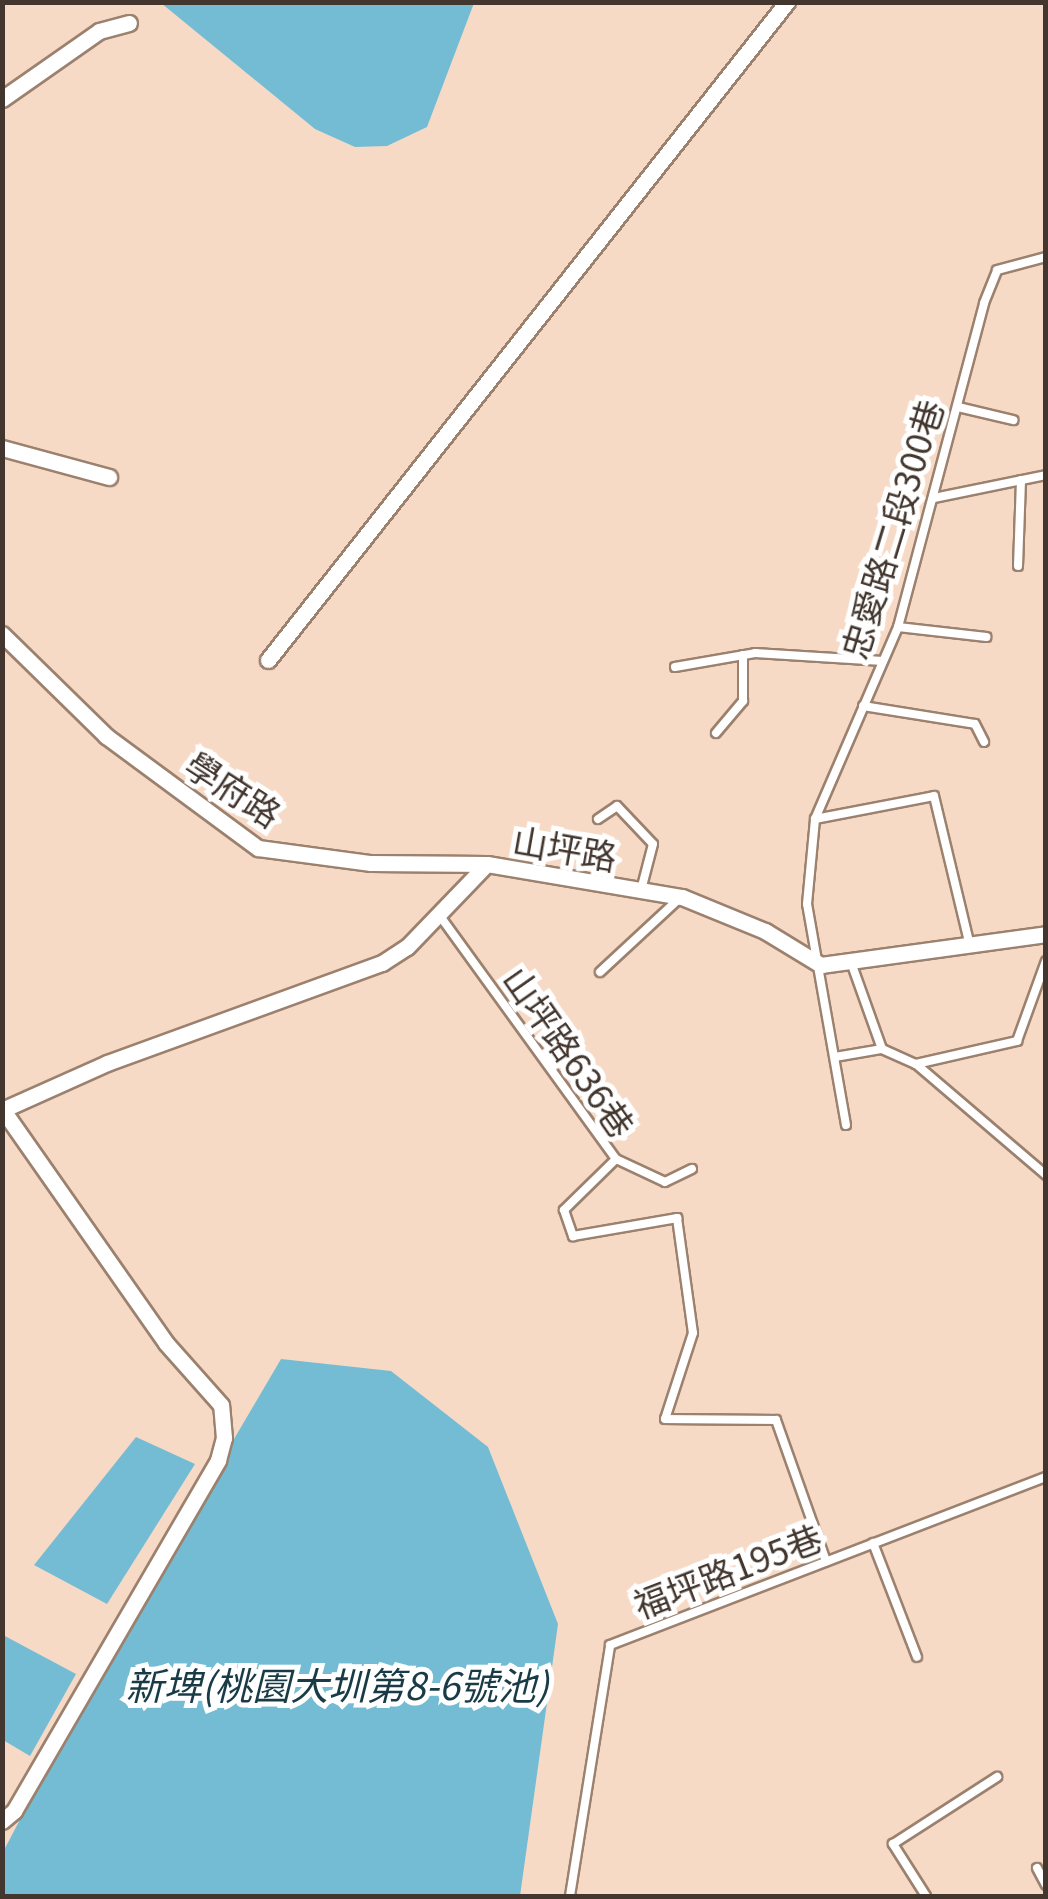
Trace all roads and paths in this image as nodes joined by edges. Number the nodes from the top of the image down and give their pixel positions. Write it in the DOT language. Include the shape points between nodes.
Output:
graph roads {
  1 [pos="787,2"];
  2 [pos="129,23"];
  3 [pos="2,99"];
  4 [pos="1046,257"];
  5 [pos="958,407"];
  6 [pos="1013,420"];
  7 [pos="2,448"];
  8 [pos="1046,475"];
  9 [pos="109,477"];
  10 [pos="1021,480"];
  11 [pos="934,498"];
  12 [pos="1018,566"];
  13 [pos="898,627"];
  14 [pos="2,634"];
  15 [pos="986,637"];
  16 [pos="743,656"];
  17 [pos="268,660"];
  18 [pos="883,661"];
  19 [pos="675,667"];
  20 [pos="863,706"];
  21 [pos="716,733"];
  22 [pos="984,742"];
  23 [pos="598,818"];
  24 [pos="815,818"];
  25 [pos="487,864"];
  26 [pos="641,890"];
  27 [pos="682,897"];
  28 [pos="438,914"];
  29 [pos="1046,934"];
  30 [pos="970,946"];
  31 [pos="1046,961"];
  32 [pos="852,965"];
  33 [pos="820,966"];
  34 [pos="600,972"];
  35 [pos="882,1049"];
  36 [pos="836,1057"];
  37 [pos="916,1064"];
  38 [pos="3,1110"];
  39 [pos="846,1125"];
  40 [pos="616,1160"];
  41 [pos="692,1169"];
  42 [pos="1046,1174"];
  43 [pos="1046,1477"];
  44 [pos="873,1544"];
  45 [pos="826,1562"];
  46 [pos="916,1657"];
  47 [pos="998,1777"];
  48 [pos="2,1821"];
  49 [pos="1037,1868"];
  50 [pos="1046,1885"];
  51 [pos="570,1896"];
  52 [pos="926,1896"];
  1 -- 17 [label="street"];
  2 -- 3 [label="street" via="99,32"];
  4 -- 5 [label="lane, 忠愛路二段300巷" via="997,270"];
  5 -- 6 [label="lane"];
  5 -- 11 [label="lane, 忠愛路二段300巷"];
  7 -- 9 [label="street"];
  8 -- 10 [label="lane"];
  10 -- 11 [label="lane"];
  10 -- 12 [label="lane"];
  11 -- 13 [label="lane, 忠愛路二段300巷"];
  13 -- 15 [label="lane"];
  13 -- 18 [label="lane, 忠愛路二段300巷"];
  14 -- 25 [label="street, 學府路" via="106,736 258,848 371,863"];
  16 -- 18 [label="lane"];
  16 -- 19 [label="lane"];
  16 -- 21 [label="lane" via="743,700"];
  18 -- 20 [label="lane, 忠愛路二段300巷"];
  20 -- 22 [label="lane" via="975,724"];
  20 -- 24 [label="lane, 忠愛路二段300巷"];
  23 -- 26 [label="lane" via="618,806 652,844"];
  24 -- 30 [label="lane" via="934,796"];
  24 -- 33 [label="lane, 忠愛路二段300巷" via="807,904"];
  25 -- 26 [label="street, 山坪路"];
  25 -- 28 [label="street, 山坪路"];
  26 -- 27 [label="street, 山坪路"];
  27 -- 33 [label="street, 山坪路" via="765,932"];
  27 -- 34 [label="lane"];
  28 -- 38 [label="street, 山坪路" via="382,963 108,1062"];
  28 -- 40 [label="lane, 山坪路636巷"];
  29 -- 30 [label="street"];
  30 -- 32 [label="street"];
  31 -- 37 [label="lane" via="1016,1041"];
  32 -- 33 [label="street"];
  32 -- 35 [label="lane"];
  33 -- 36 [label="lane, 忠愛路二段300巷"];
  35 -- 36 [label="lane"];
  35 -- 37 [label="lane"];
  36 -- 39 [label="lane, 忠愛路二段300巷"];
  37 -- 42 [label="lane"];
  38 -- 48 [label="street" via="166,1344 222,1405 224,1438 218,1460 14,1811"];
  40 -- 41 [label="lane" via="664,1182"];
  40 -- 45 [label="lane, 山坪路636巷" via="564,1210 573,1236 677,1218 693,1334 665,1419 776,1420"];
  43 -- 44 [label="lane, 福坪路195巷"];
  44 -- 45 [label="lane, 福坪路195巷"];
  44 -- 46 [label="lane"];
  45 -- 51 [label="lane, 福坪路195巷" via="610,1645"];
  47 -- 52 [label="lane" via="894,1844"];
  49 -- 50 [label="lane"];
}
